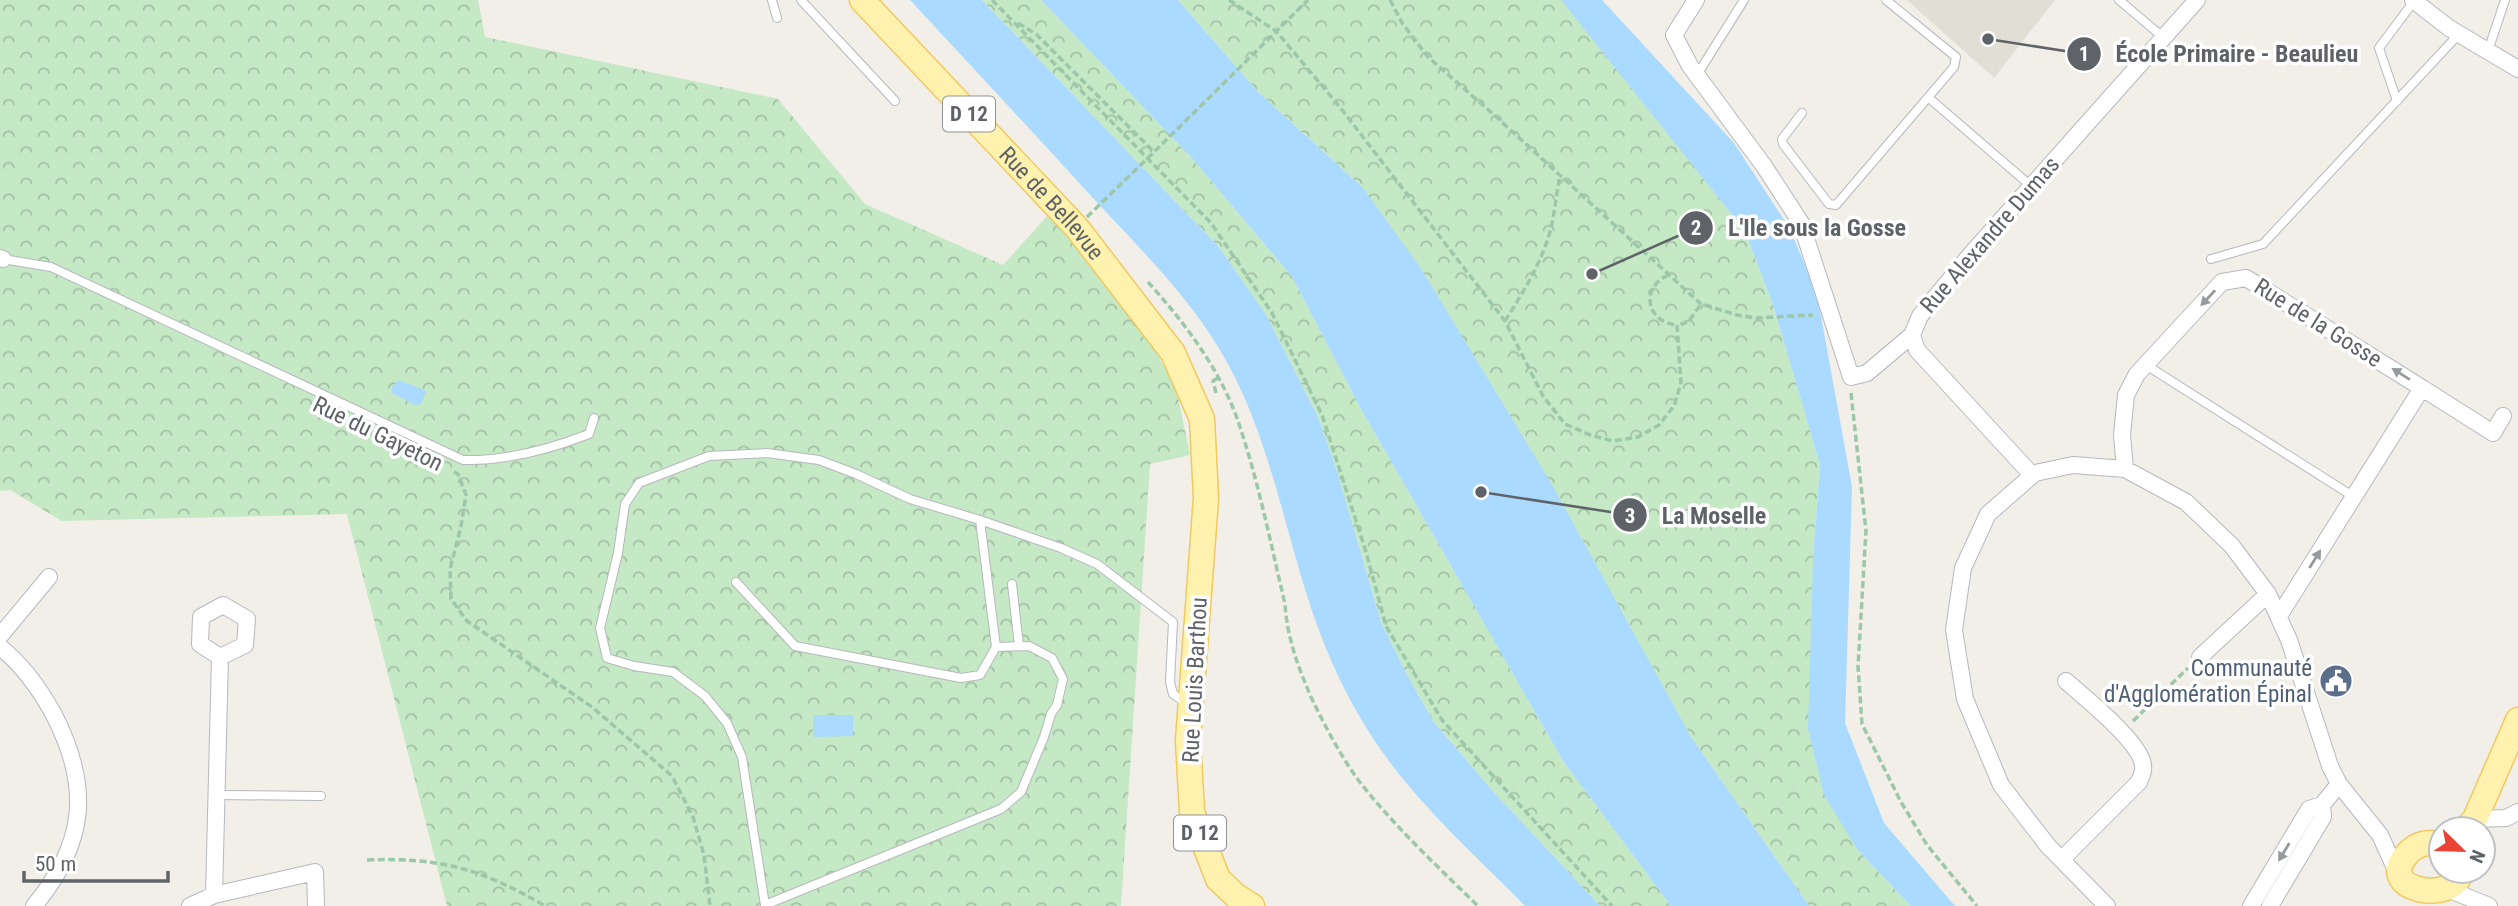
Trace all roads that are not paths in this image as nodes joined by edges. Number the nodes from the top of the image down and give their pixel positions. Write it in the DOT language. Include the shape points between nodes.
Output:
graph roads {
  1 [pos="772,0"];
  2 [pos="801,0"];
  3 [pos="862,0"];
  4 [pos="1696,0"];
  5 [pos="1744,0"];
  6 [pos="1886,0"];
  7 [pos="2119,0"];
  8 [pos="2197,0"];
  9 [pos="2413,0"];
  10 [pos="2505,0"];
  11 [pos="777,18"];
  12 [pos="2459,34"];
  13 [pos="2164,38"];
  14 [pos="2488,51"];
  15 [pos="2518,69"];
  16 [pos="1697,75"];
  17 [pos="1929,98"];
  18 [pos="2397,100"];
  19 [pos="895,101"];
  20 [pos="1802,113"];
  21 [pos="2031,186"];
  22 [pos="1,259"];
  23 [pos="2211,259"];
  24 [pos="1912,335"];
  25 [pos="2146,365"];
  26 [pos="2422,388"];
  27 [pos="2503,416"];
  28 [pos="594,418"];
  29 [pos="1202,433"];
  30 [pos="2124,469"];
  31 [pos="2032,475"];
  32 [pos="2354,496"];
  33 [pos="981,520"];
  34 [pos="49,577"];
  35 [pos="736,582"];
  36 [pos="1012,584"];
  37 [pos="2268,594"];
  38 [pos="2278,617"];
  39 [pos="0,636"];
  40 [pos="1019,646"];
  41 [pos="0,647"];
  42 [pos="996,647"];
  43 [pos="220,657"];
  44 [pos="2200,657"];
  45 [pos="2066,681"];
  46 [pos="1191,706"];
  47 [pos="2518,720"];
  48 [pos="2339,784"];
  49 [pos="217,795"];
  50 [pos="321,796"];
  51 [pos="2322,805"];
  52 [pos="2518,812"];
  53 [pos="2474,815"];
  54 [pos="2497,820"];
  55 [pos="2380,835"];
  56 [pos="2427,843"];
  57 [pos="2427,845"];
  58 [pos="2062,859"];
  59 [pos="2455,885"];
  60 [pos="2463,885"];
  61 [pos="2403,891"];
  62 [pos="214,895"];
  63 [pos="1241,903"];
  64 [pos="2432,905"];
  65 [pos="34,906"];
  66 [pos="190,906"];
  67 [pos="316,906"];
  68 [pos="2107,906"];
  69 [pos="2251,906"];
  70 [pos="2270,906"];
  71 [pos="2489,906"];
  1 -- 11 [label="lane"];
  2 -- 19 [label="lane"];
  3 -- 29 [label="main road, Rue de Bellevue / D 12" via="1077,228 1132,298 1173,353 1202,419"];
  4 -- 16 [label="street" via="1674,34"];
  5 -- 16 [label="lane"];
  6 -- 17 [label="lane" via="1956,57 1954,67"];
  7 -- 13 [label="lane"];
  8 -- 13 [label="street, Rue Alexandre Dumas"];
  9 -- 12 [label="street"];
  9 -- 18 [label="lane" via="2379,48"];
  10 -- 14 [label="lane"];
  12 -- 14 [label="street"];
  12 -- 18 [label="lane"];
  13 -- 21 [label="street, Rue Alexandre Dumas"];
  14 -- 15 [label="street"];
  16 -- 24 [label="street" via="1801,223 1851,377 1867,373"];
  17 -- 20 [label="lane" via="1836,205 1829,204 1783,144"];
  17 -- 21 [label="lane"];
  18 -- 23 [label="lane" via="2263,244"];
  21 -- 24 [label="street, Rue Alexandre Dumas" via="1920,316"];
  22 -- 28 [label="lane" via="51,267 463,460 493,460 556,447 589,434"];
  24 -- 31 [label="street, Rue Alexandre Dumas" via="1917,350"];
  26 -- 25 [label="street, Rue de la Gosse, one-way" via="2246,278 2222,282"];
  25 -- 30 [label="street, Rue de la Gosse" via="2126,395"];
  25 -- 32 [label="lane"];
  26 -- 27 [label="street, Rue de la Gosse" via="2493,433"];
  26 -- 32 [label="street"];
  29 -- 46 [label="main road, Rue Louis Barthou / D 12" via="1206,498"];
  30 -- 31 [label="street" via="2073,465"];
  30 -- 37 [label="street" via="2186,502 2231,546"];
  31 -- 58 [label="street" via="1988,514 1963,568 1954,630 1965,699 2001,785"];
  38 -- 32 [label="street, one-way"];
  33 -- 40 [label="lane" via="909,499 819,460 767,453 709,456 639,483 625,504 600,628 603,646 607,658 673,672 705,696 727,723 742,757 765,905 1001,810 1021,792 1058,705 1063,679 1052,659 1029,646"];
  33 -- 42 [label="lane"];
  33 -- 46 [label="lane" via="1097,564 1173,622 1172,694"];
  34 -- 39 [label="street"];
  35 -- 42 [label="lane" via="795,646 961,678 980,675"];
  36 -- 40 [label="lane"];
  37 -- 38 [label="street"];
  37 -- 44 [label="street"];
  38 -- 48 [label="street"];
  40 -- 42 [label="lane"];
  41 -- 65 [label="street" via="23,667 47,702 77,776 79,808 71,845 54,882"];
  43 -- 49 [label="street"];
  45 -- 58 [label="street" via="2122,732 2142,757 2144,770 2139,782"];
  46 -- 63 [label="main road, Rue Louis Barthou / D 12" via="1192,811 1218,879"];
  47 -- 53 [label="main road"];
  48 -- 51 [label="street"];
  48 -- 55 [label="street"];
  49 -- 50 [label="lane"];
  49 -- 62 [label="street"];
  51 -- 69 [label="street, one-way" via="2309,809"];
  51 -- 70 [label="street" via="2323,817"];
  52 -- 54 [label="street"];
  55 -- 56 [label="street"];
  55 -- 61 [label="street"];
  57 -- 61 [label="main road" via="2413,848 2404,857 2400,867"];
  58 -- 68 [label="street"];
  59 -- 64 [label="main road" via="2445,900"];
  60 -- 71 [label="street"];
  61 -- 64 [label="main road"];
  62 -- 66 [label="street"];
  62 -- 67 [label="street" via="315,872"];
}
